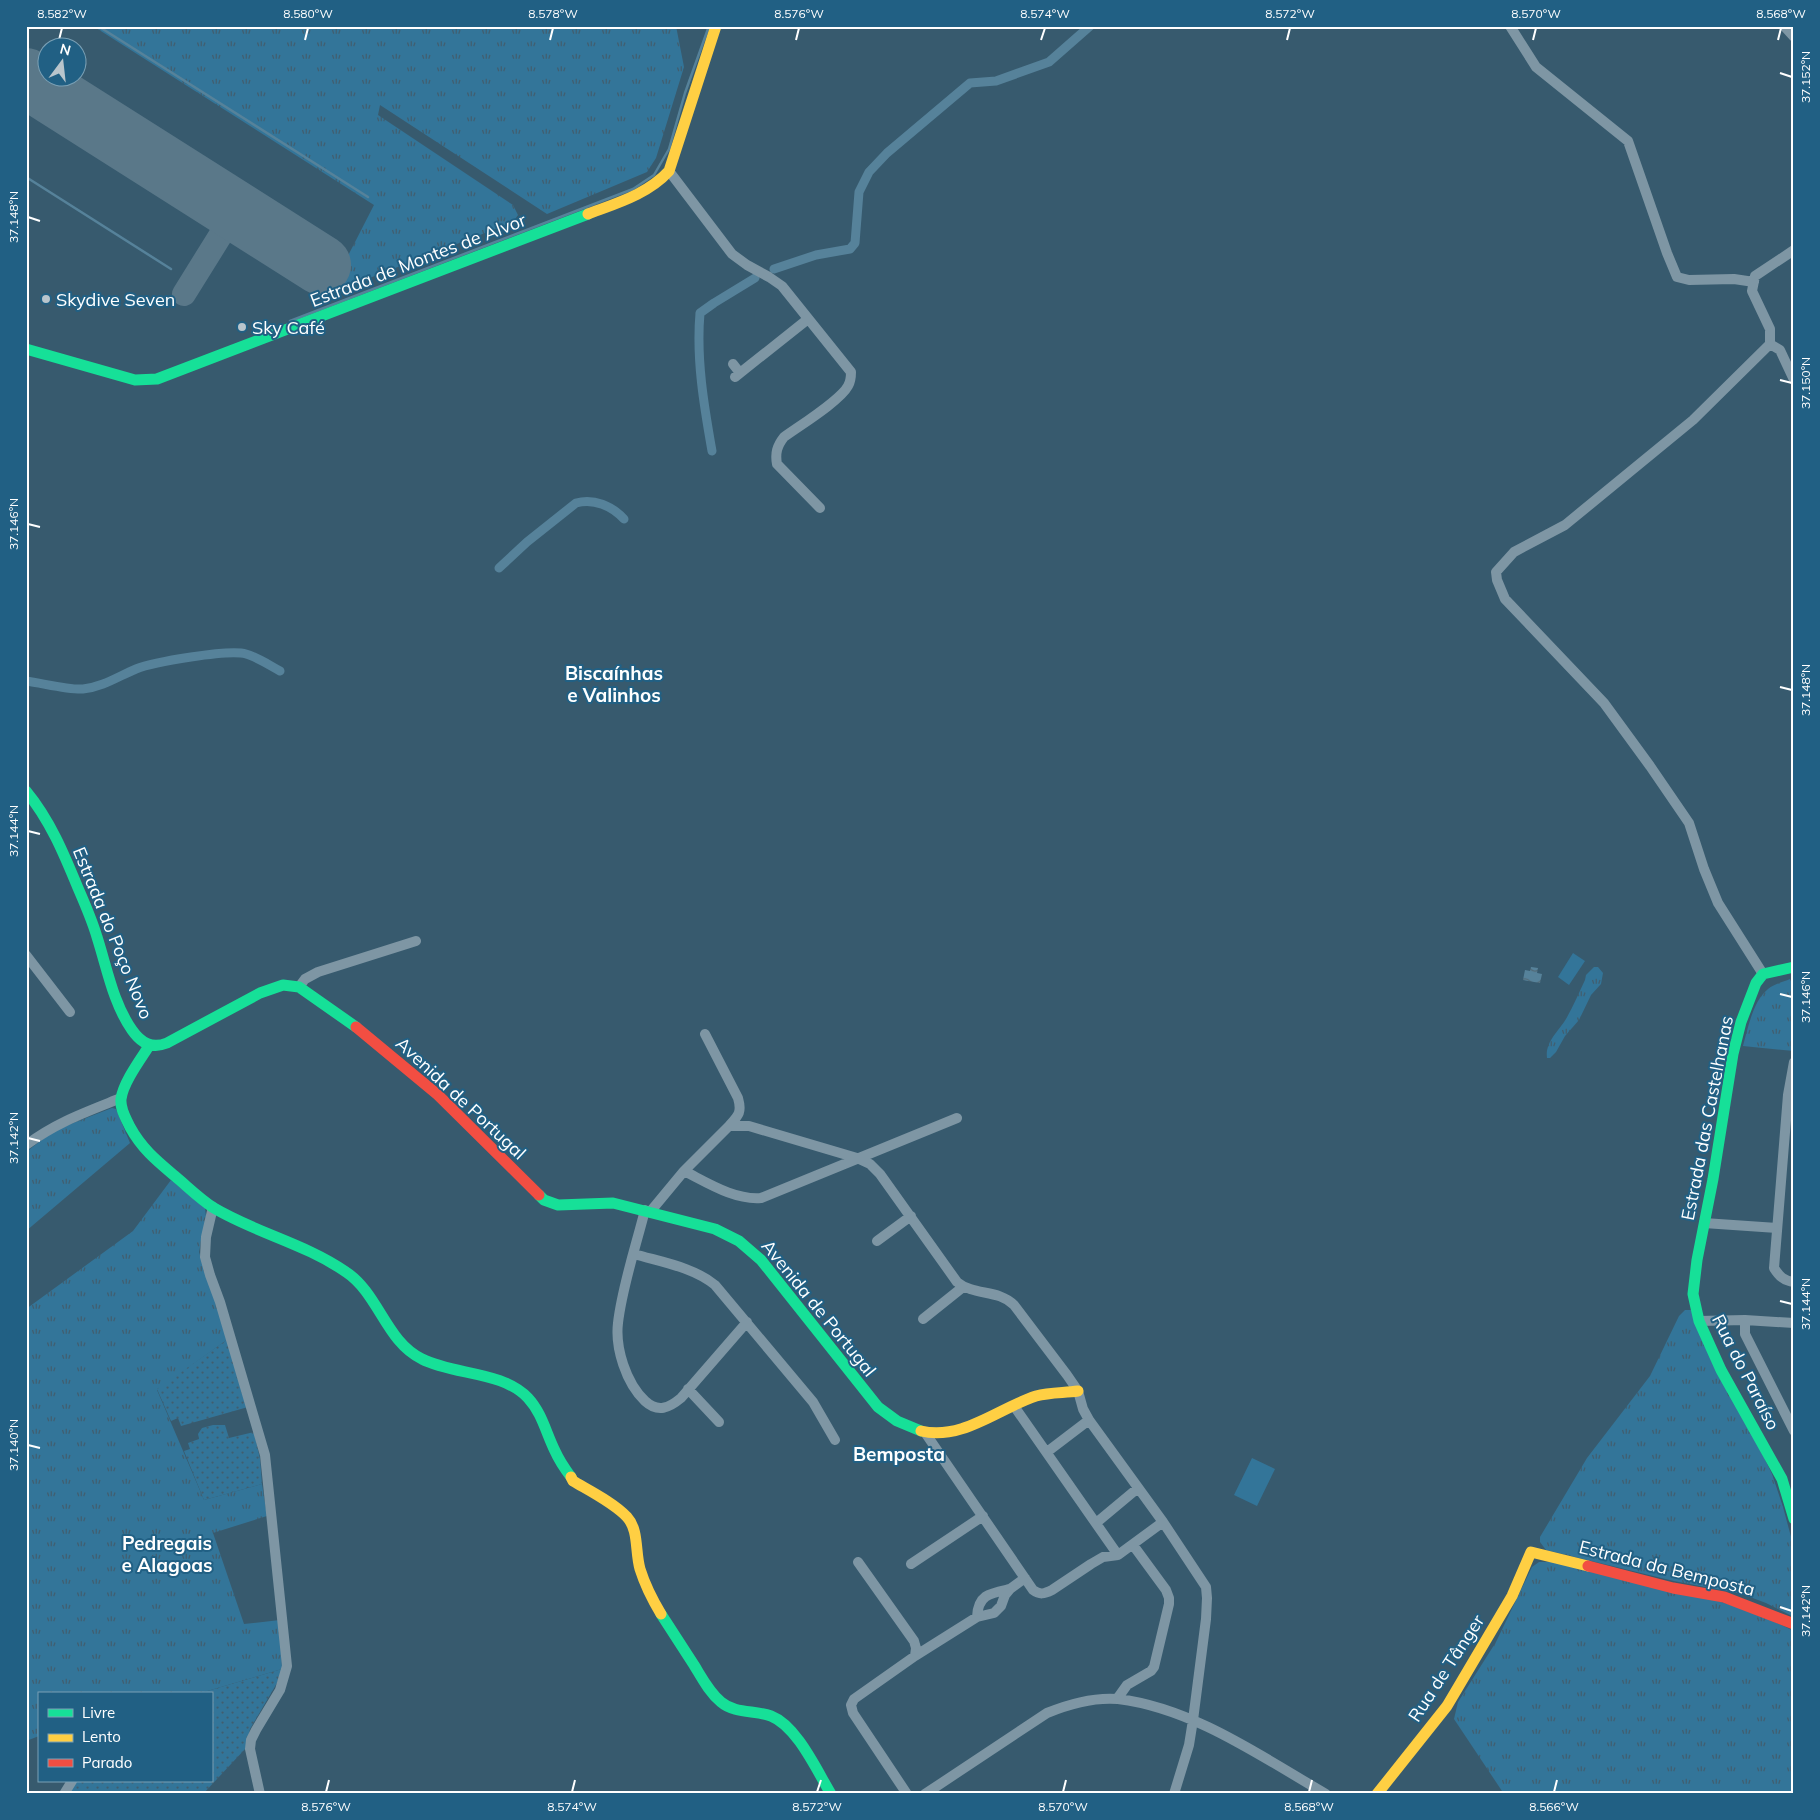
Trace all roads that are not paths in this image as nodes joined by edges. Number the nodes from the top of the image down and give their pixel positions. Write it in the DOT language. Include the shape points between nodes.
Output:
graph roads {
  1 [pos="716,26"];
  2 [pos="1510,26"];
  3 [pos="1784,26"];
  4 [pos="1794,37"];
  5 [pos="669,171"];
  6 [pos="1794,250"];
  7 [pos="1754,282"];
  8 [pos="808,319"];
  9 [pos="1770,344"];
  10 [pos="26,349"];
  11 [pos="733,364"];
  12 [pos="1794,380"];
  13 [pos="820,508"];
  14 [pos="26,791"];
  15 [pos="416,941"];
  16 [pos="26,956"];
  17 [pos="1794,967"];
  18 [pos="1762,974"];
  19 [pos="299,987"];
  20 [pos="70,1012"];
  21 [pos="705,1034"];
  22 [pos="149,1046"];
  23 [pos="1794,1062"];
  24 [pos="121,1098"];
  25 [pos="957,1118"];
  26 [pos="729,1126"];
  27 [pos="26,1145"];
  28 [pos="857,1158"];
  29 [pos="684,1171"];
  30 [pos="213,1207"];
  31 [pos="648,1211"];
  32 [pos="911,1216"];
  33 [pos="1704,1223"];
  34 [pos="1777,1228"];
  35 [pos="877,1241"];
  36 [pos="634,1254"];
  37 [pos="1794,1282"];
  38 [pos="964,1287"];
  39 [pos="1693,1294"];
  40 [pos="922,1319"];
  41 [pos="1745,1320"];
  42 [pos="1699,1321"];
  43 [pos="746,1322"];
  44 [pos="1794,1323"];
  45 [pos="688,1389"];
  46 [pos="1078,1392"];
  47 [pos="1014,1406"];
  48 [pos="1089,1420"];
  49 [pos="718,1422"];
  50 [pos="1794,1432"];
  51 [pos="926,1434"];
  52 [pos="835,1440"];
  53 [pos="1046,1452"];
  54 [pos="1138,1488"];
  55 [pos="983,1516"];
  56 [pos="1794,1519"];
  57 [pos="1096,1522"];
  58 [pos="1163,1522"];
  59 [pos="1133,1545"];
  60 [pos="1531,1552"];
  61 [pos="1118,1555"];
  62 [pos="858,1562"];
  63 [pos="911,1564"];
  64 [pos="1025,1578"];
  65 [pos="1010,1589"];
  66 [pos="977,1617"];
  67 [pos="1794,1624"];
  68 [pos="915,1656"];
  69 [pos="1117,1699"];
  70 [pos="1193,1720"];
  71 [pos="71,1782"];
  72 [pos="64,1794"];
  73 [pos="260,1794"];
  74 [pos="830,1794"];
  75 [pos="907,1794"];
  76 [pos="926,1794"];
  77 [pos="1174,1794"];
  78 [pos="1326,1794"];
  79 [pos="1377,1794"];
  1 -- 5 [label="street, Estrada de Montes de Alvor"];
  2 -- 7 [label="street" via="1536,67 1628,142 1677,276 1689,280"];
  3 -- 4 [label="street"];
  5 -- 8 [label="street" via="732,254 782,286"];
  5 -- 10 [label="street, Estrada de Montes de Alvor" via="651,188 622,201 157,379 135,380"];
  6 -- 7 [label="street" via="1755,276"];
  7 -- 9 [label="street" via="1752,291 1770,329"];
  8 -- 11 [label="street" via="738,375"];
  8 -- 13 [label="street" via="851,372 851,381 839,397 784,437 776,456 777,464"];
  9 -- 12 [label="street" via="1780,350"];
  9 -- 18 [label="street" via="1693,420 1564,525 1514,552 1496,572 1496,580 1505,599 1604,703 1650,766 1688,824 1718,903"];
  14 -- 22 [label="street, Estrada do Poço Novo" via="48,822 66,860 121,1009 136,1034"];
  15 -- 19 [label="street" via="318,972"];
  16 -- 20 [label="street"];
  17 -- 18 [label="street"];
  18 -- 33 [label="street, Estrada das Castelhanas" via="1741,1022 1733,1054"];
  19 -- 22 [label="street" via="283,986 260,993 167,1043"];
  19 -- 31 [label="street, Avenida de Portugal" via="350,1022 438,1095 544,1200 558,1205 613,1202"];
  21 -- 26 [label="street" via="741,1107"];
  22 -- 24 [label="street"];
  23 -- 34 [label="street" via="1788,1095"];
  24 -- 27 [label="street" via="65,1120"];
  24 -- 30 [label="street" via="121,1109 148,1154"];
  25 -- 28 [label="street"];
  26 -- 28 [label="street" via="749,1126"];
  26 -- 29 [label="street"];
  28 -- 29 [label="street" via="761,1198 747,1199"];
  28 -- 32 [label="street" via="880,1174"];
  29 -- 31 [label="street"];
  30 -- 73 [label="street" via="205,1258 265,1455 286,1666 280,1690 251,1740"];
  30 -- 74 [label="street" via="348,1273 364,1288 410,1352 423,1360 506,1383 527,1397 573,1481 628,1518 636,1534 636,1551 650,1596 706,1686 730,1708 780,1720 794,1736"];
  31 -- 36 [label="street"];
  31 -- 51 [label="street, Avenida de Portugal" via="714,1229 751,1250 878,1407 893,1420"];
  32 -- 35 [label="street"];
  32 -- 38 [label="street" via="957,1282"];
  33 -- 34 [label="street"];
  33 -- 39 [label="street, Estrada das Castelhanas"];
  34 -- 37 [label="street" via="1774,1268 1778,1275"];
  36 -- 43 [label="street" via="706,1277"];
  36 -- 45 [label="street" via="618,1324 618,1346 626,1370 637,1392 647,1403 660,1409 671,1407"];
  38 -- 40 [label="street"];
  38 -- 46 [label="street" via="1008,1299 1042,1340"];
  39 -- 42 [label="street, Rua do Paraíso"];
  41 -- 42 [label="street"];
  41 -- 44 [label="street"];
  41 -- 50 [label="street" via="1745,1334"];
  42 -- 56 [label="street, Rua do Paraíso" via="1721,1370 1782,1480"];
  43 -- 45 [label="street"];
  43 -- 52 [label="street" via="813,1402"];
  45 -- 49 [label="street"];
  46 -- 47 [label="street, Avenida de Portugal" via="1036,1396"];
  46 -- 48 [label="street"];
  47 -- 51 [label="street, Avenida de Portugal" via="959,1430"];
  47 -- 53 [label="street"];
  48 -- 53 [label="street"];
  48 -- 54 [label="street"];
  51 -- 55 [label="street"];
  53 -- 57 [label="street"];
  54 -- 57 [label="street"];
  54 -- 58 [label="street"];
  55 -- 63 [label="street"];
  55 -- 64 [label="street"];
  57 -- 61 [label="street"];
  58 -- 59 [label="street"];
  58 -- 70 [label="street" via="1206,1587 1206,1619"];
  59 -- 61 [label="street"];
  59 -- 69 [label="street" via="1166,1590 1169,1604 1154,1667 1127,1685"];
  60 -- 67 [label="street, Estrada da Bemposta" via="1673,1588 1724,1597"];
  60 -- 79 [label="street, Rua de Tânger" via="1512,1596 1447,1706"];
  61 -- 64 [label="street" via="1091,1564 1044,1594 1033,1590"];
  62 -- 68 [label="street" via="914,1641"];
  64 -- 65 [label="street"];
  65 -- 66 [label="street" via="994,1613"];
  65 -- 66 [label="street" via="990,1593 978,1606"];
  66 -- 68 [label="street"];
  68 -- 75 [label="street" via="860,1692 851,1705 853,1714"];
  69 -- 70 [label="street"];
  69 -- 76 [label="street" via="1068,1704 1047,1713"];
  70 -- 77 [label="street"];
  70 -- 78 [label="street"];
  71 -- 72 [label="street"];
}
